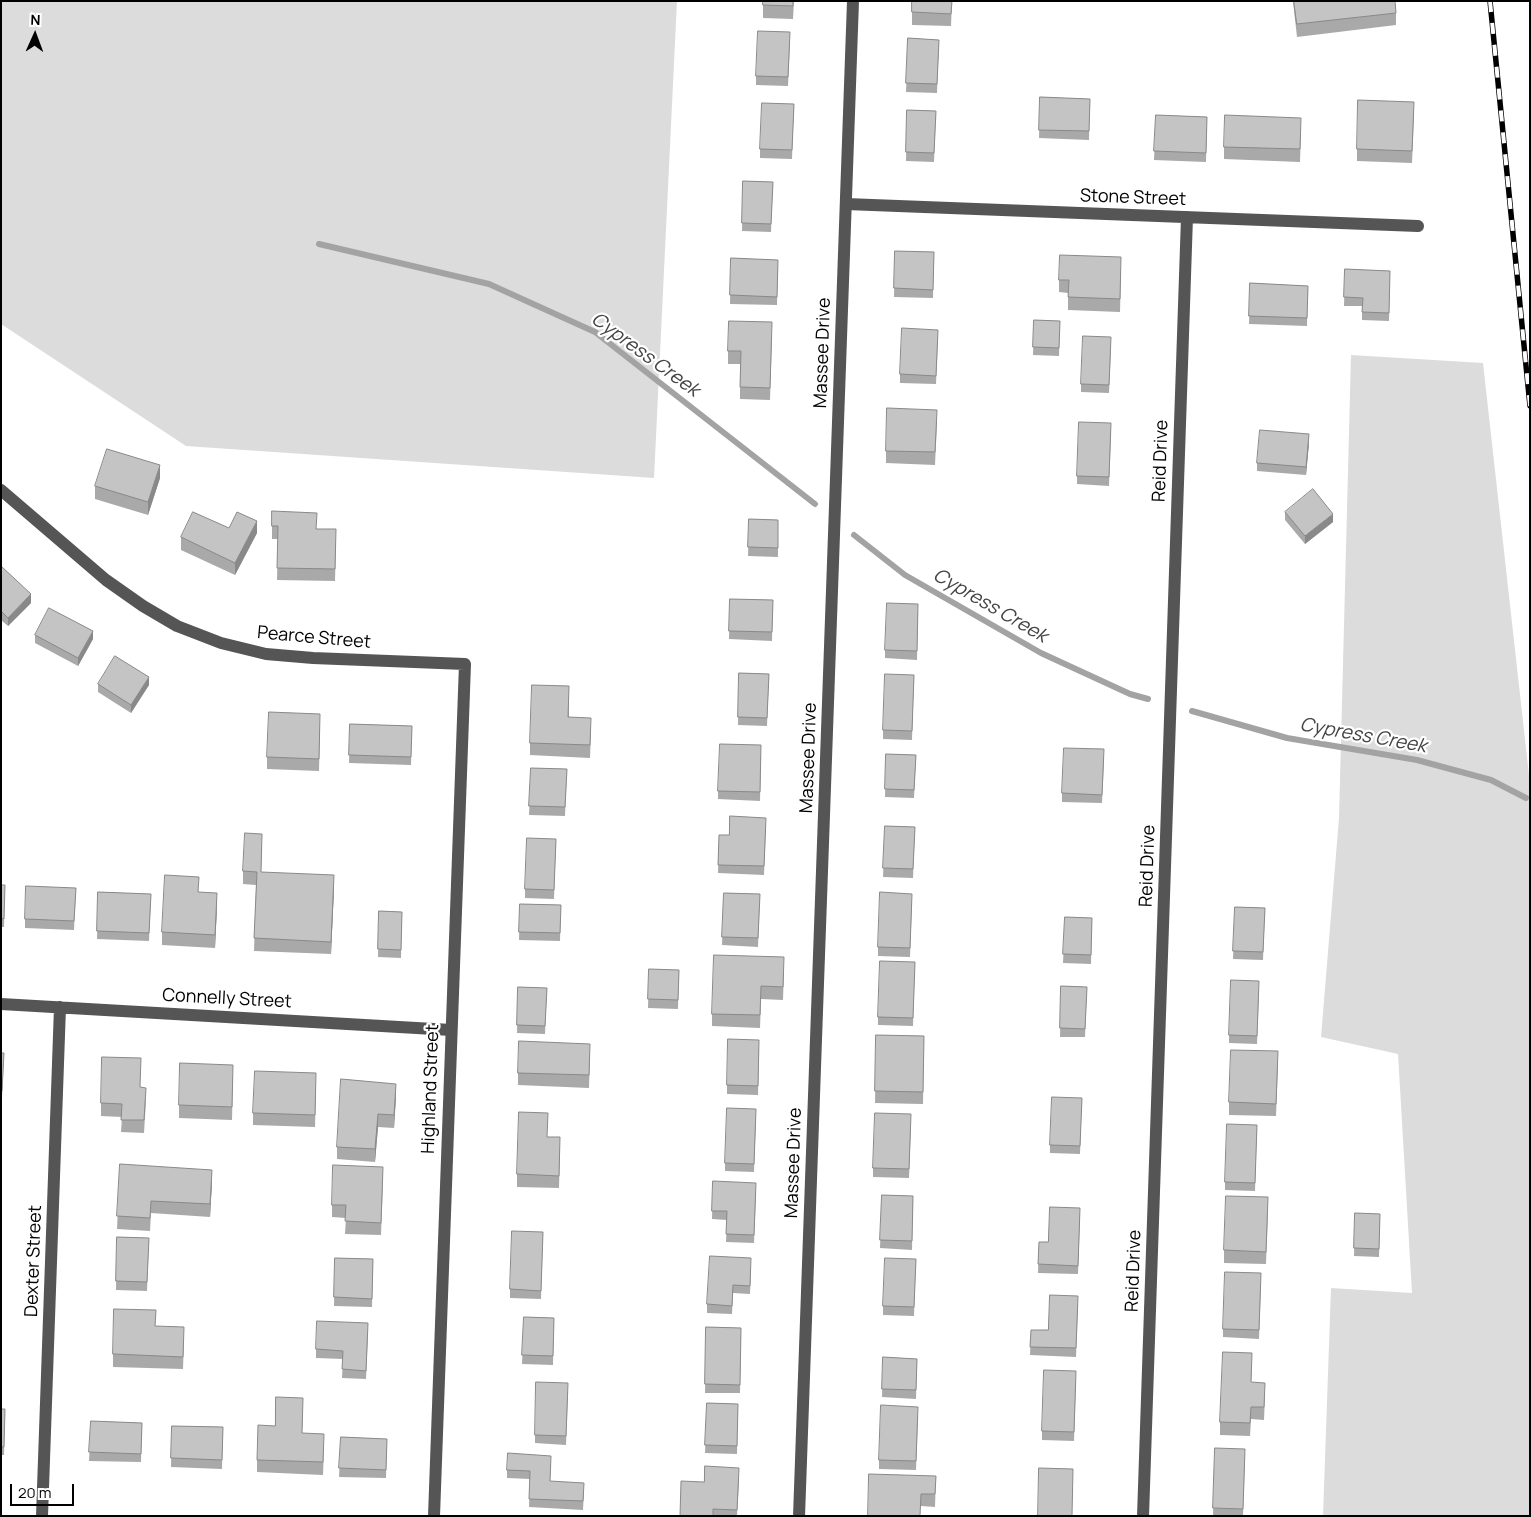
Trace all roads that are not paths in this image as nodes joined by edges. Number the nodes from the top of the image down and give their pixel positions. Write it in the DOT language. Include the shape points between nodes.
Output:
graph roads {
  1 [pos="853,1"];
  2 [pos="846,204"];
  3 [pos="1187,217"];
  4 [pos="1418,226"];
  5 [pos="1,490"];
  6 [pos="465,664"];
  7 [pos="1,1004"];
  8 [pos="60,1007"];
  9 [pos="451,1030"];
  10 [pos="42,1516"];
  11 [pos="434,1516"];
  12 [pos="800,1516"];
  13 [pos="1143,1516"];
  1 -- 2 [label="street, Massee Drive"];
  2 -- 3 [label="street, Stone Street"];
  2 -- 12 [label="street, Massee Drive"];
  3 -- 4 [label="street, Stone Street"];
  3 -- 13 [label="street, Reid Drive"];
  5 -- 6 [label="street, Pearce Street" via="106,580 143,606 177,626 221,643 275,655"];
  6 -- 9 [label="street, Highland Street"];
  7 -- 8 [label="street, Connelly Street"];
  8 -- 9 [label="street, Connelly Street"];
  8 -- 10 [label="street, Dexter Street"];
  9 -- 11 [label="street, Highland Street"];
}
